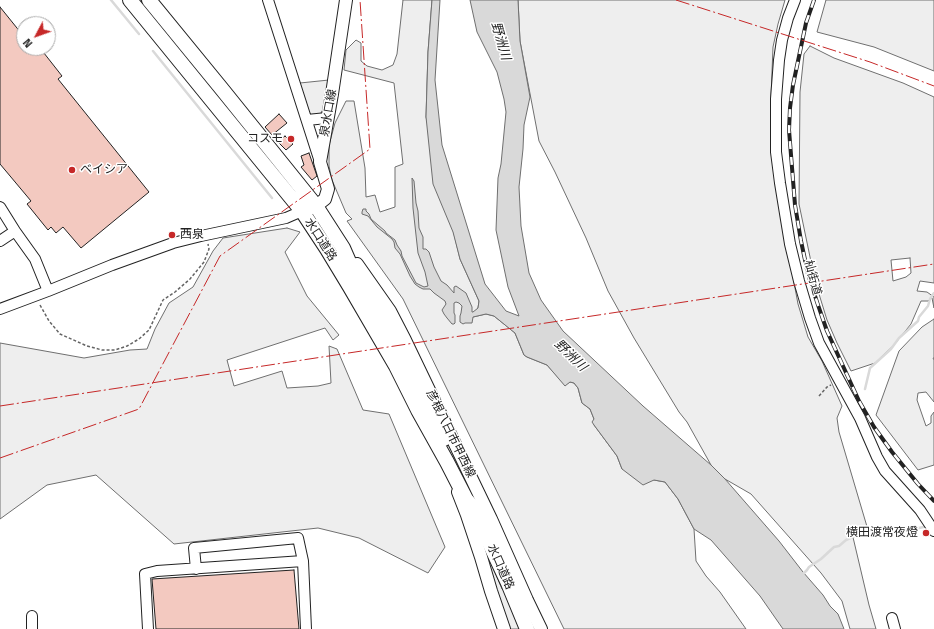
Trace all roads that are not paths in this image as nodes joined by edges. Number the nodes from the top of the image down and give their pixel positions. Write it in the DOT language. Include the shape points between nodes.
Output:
graph roads {
  1 [pos="130,0"];
  2 [pos="149,0"];
  3 [pos="268,0"];
  4 [pos="346,0"];
  5 [pos="795,0"];
  6 [pos="328,115"];
  7 [pos="307,120"];
  8 [pos="320,162"];
  9 [pos="316,206"];
  10 [pos="0,207"];
  11 [pos="302,211"];
  12 [pos="14,231"];
  13 [pos="0,240"];
  14 [pos="343,248"];
  15 [pos="48,291"];
  16 [pos="0,309"];
  17 [pos="438,445"];
  18 [pos="472,506"];
  19 [pos="932,527"];
  20 [pos="303,561"];
  21 [pos="196,568"];
  22 [pos="32,616"];
  23 [pos="892,618"];
  24 [pos="32,629"];
  25 [pos="148,629"];
  26 [pos="306,629"];
  27 [pos="504,629"];
  28 [pos="527,629"];
  29 [pos="541,629"];
  30 [pos="895,629"];
  1 -- 11 [label="highway, 水口道路"];
  2 -- 9 [label="highway, 水口道路"];
  3 -- 7 [label="street"];
  4 -- 6 [label="main road, 泉水口線"];
  5 -- 19 [label="street, 杣街道" via="782,40 779,60 776,152 790,244 799,281 819,343 860,418 877,457 885,471"];
  6 -- 7 [label="street"];
  6 -- 8 [label="main road, 泉水口線"];
  7 -- 8 [label="street"];
  8 -- 9 [label="main road, 泉水口線" via="328,189 325,199"];
  9 -- 11 [label="main road"];
  9 -- 14 [label="highway, 水口道路"];
  10 -- 12 [label="street"];
  11 -- 15 [label="street" via="286,218 173,243"];
  11 -- 17 [label="highway, 水口道路" via="347,280 393,359"];
  12 -- 13 [label="street"];
  12 -- 15 [label="street" via="35,260"];
  14 -- 18 [label="highway, 水口道路" via="420,388 471,496"];
  14 -- 29 [label="main road, 彦根八日市甲西線" via="355,260 390,311 491,519"];
  15 -- 16 [label="street"];
  17 -- 18 [label="highway, 水口道路"];
  17 -- 27 [label="main road, 彦根八日市甲西線" via="438,451 467,515"];
  18 -- 28 [label="highway, 水口道路"];
  20 -- 21 [label="street"];
  20 -- 21 [label="street" via="298,538 194,548"];
  20 -- 26 [label="street"];
  21 -- 25 [label="street" via="145,574"];
  22 -- 24 [label="street"];
  23 -- 30 [label="street"];
}
